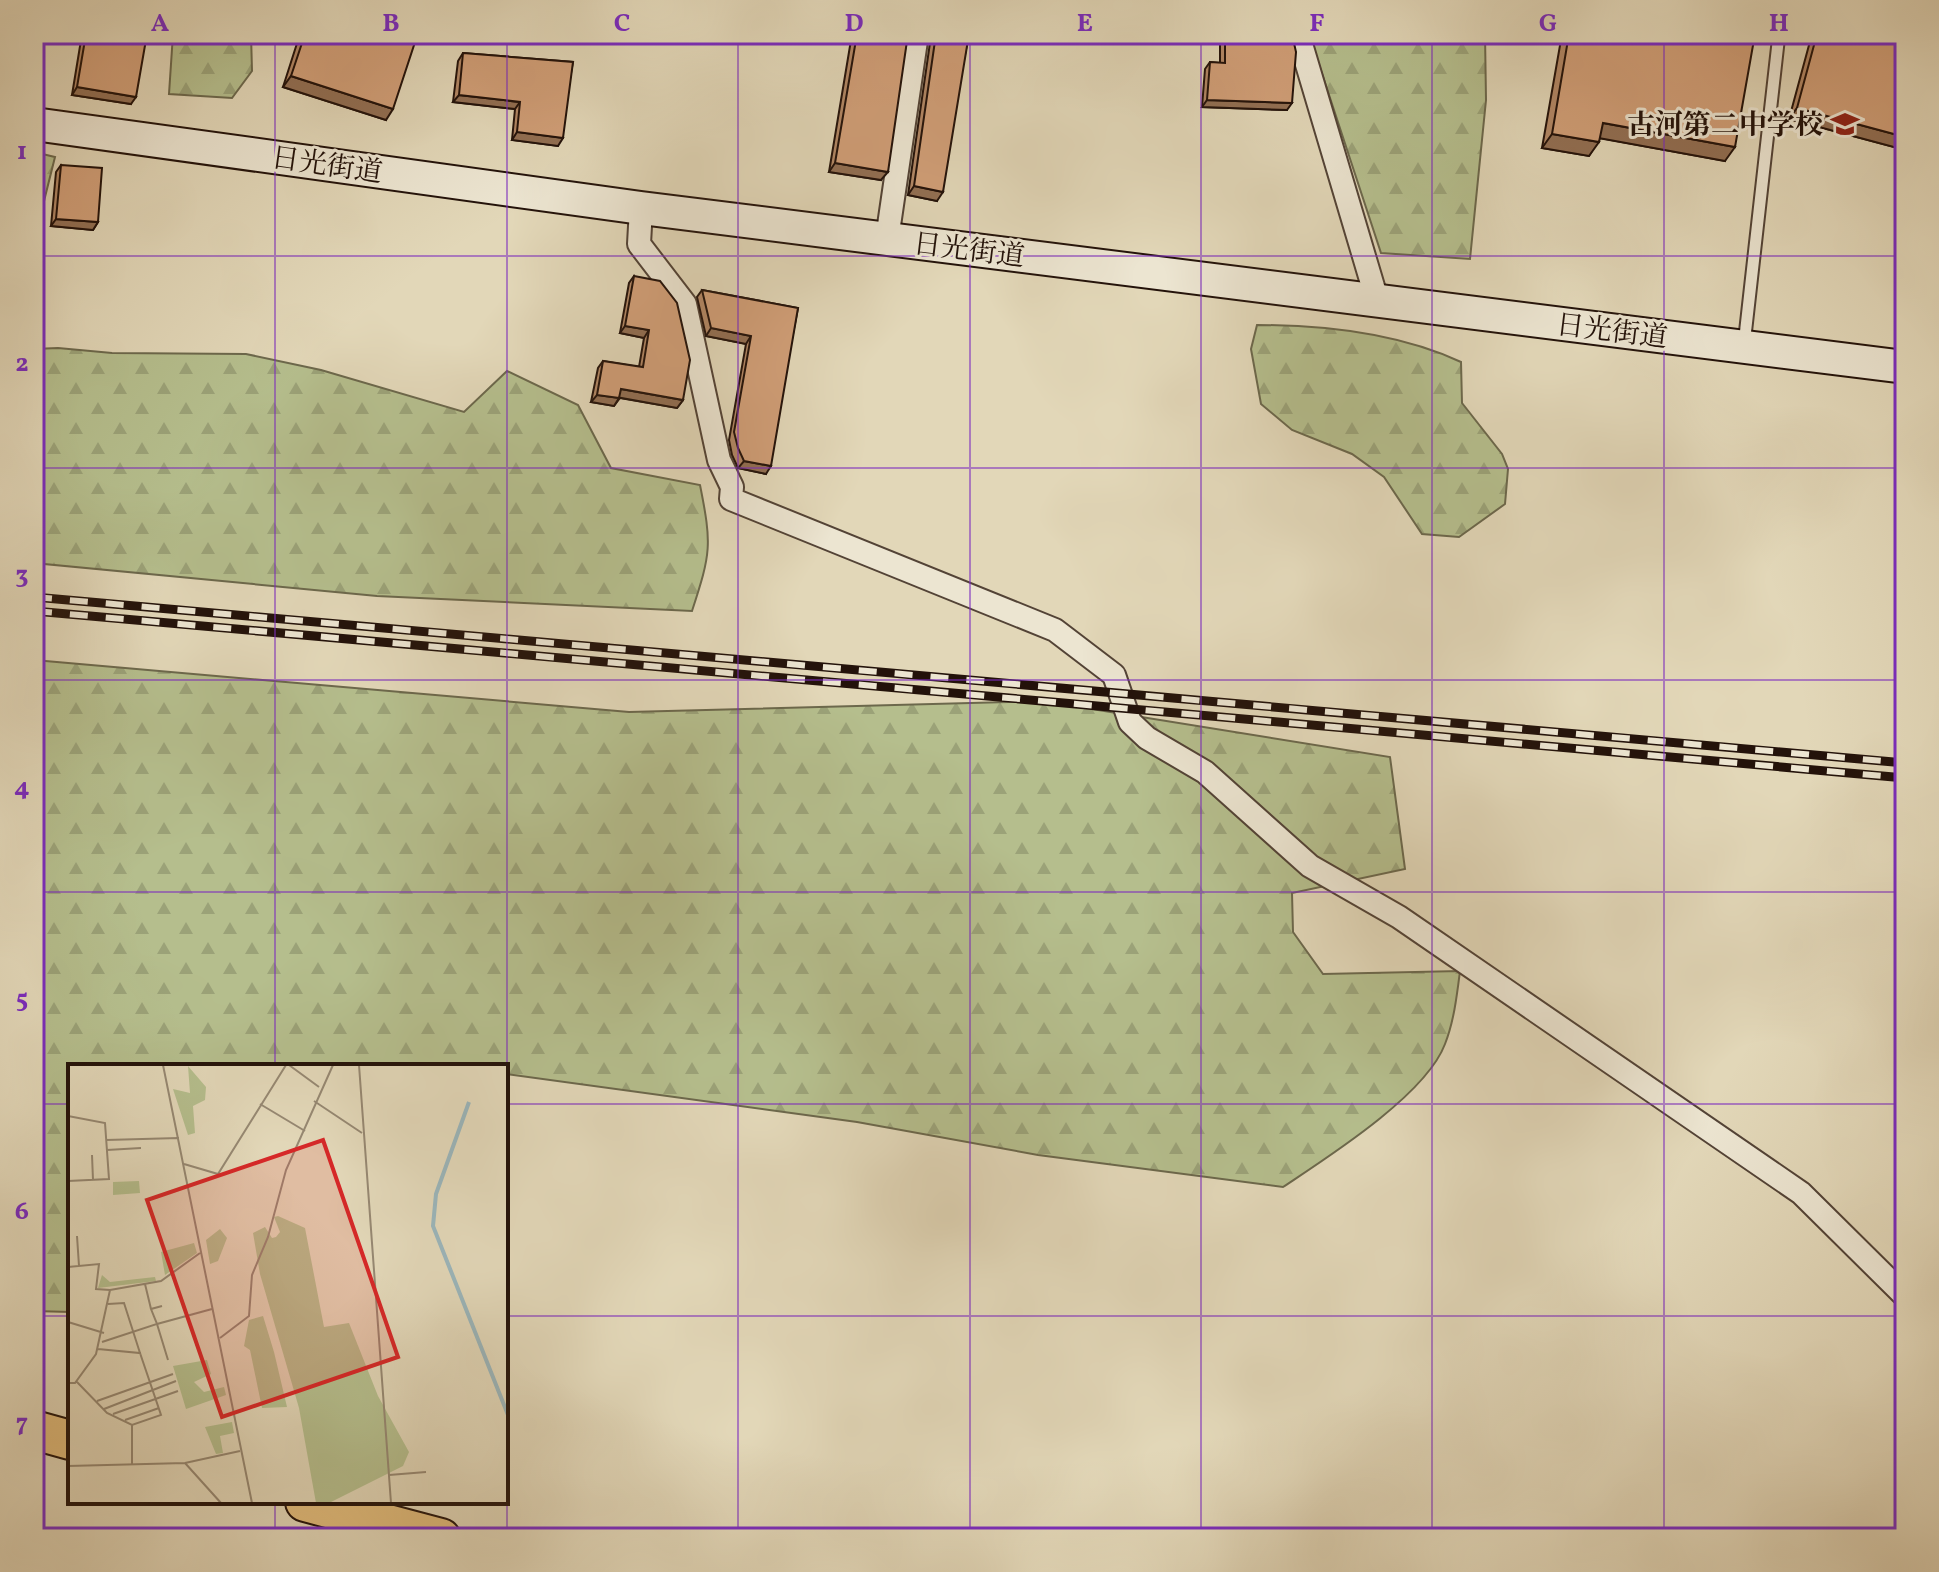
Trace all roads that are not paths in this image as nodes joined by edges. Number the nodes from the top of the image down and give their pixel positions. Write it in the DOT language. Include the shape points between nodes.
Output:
graph roads {
  1 [pos="917,34"];
  2 [pos="1298,34"];
  3 [pos="1779,34"];
  4 [pos="34,124"];
  5 [pos="641,208"];
  6 [pos="887,239"];
  7 [pos="1377,300"];
  8 [pos="1744,346"];
  9 [pos="1905,367"];
  10 [pos="1905,1296"];
  11 [pos="34,1430"];
  12 [pos="68,1439"];
  13 [pos="313,1504"];
  14 [pos="441,1538"];
  1 -- 6 [label="street"];
  2 -- 7 [label="street"];
  3 -- 8 [label="lane"];
  4 -- 5 [label="main road, 日光街道"];
  5 -- 6 [label="main road, 日光街道"];
  5 -- 10 [label="street" via="639,244 685,304 731,499 1055,630 1114,675 1130,722 1147,738 1205,772 1310,866 1399,917 1801,1193"];
  6 -- 7 [label="main road, 日光街道"];
  7 -- 8 [label="main road, 日光街道"];
  8 -- 9 [label="main road, 日光街道"];
  11 -- 12 [label="highway"];
  13 -- 14 [label="highway"];
}
